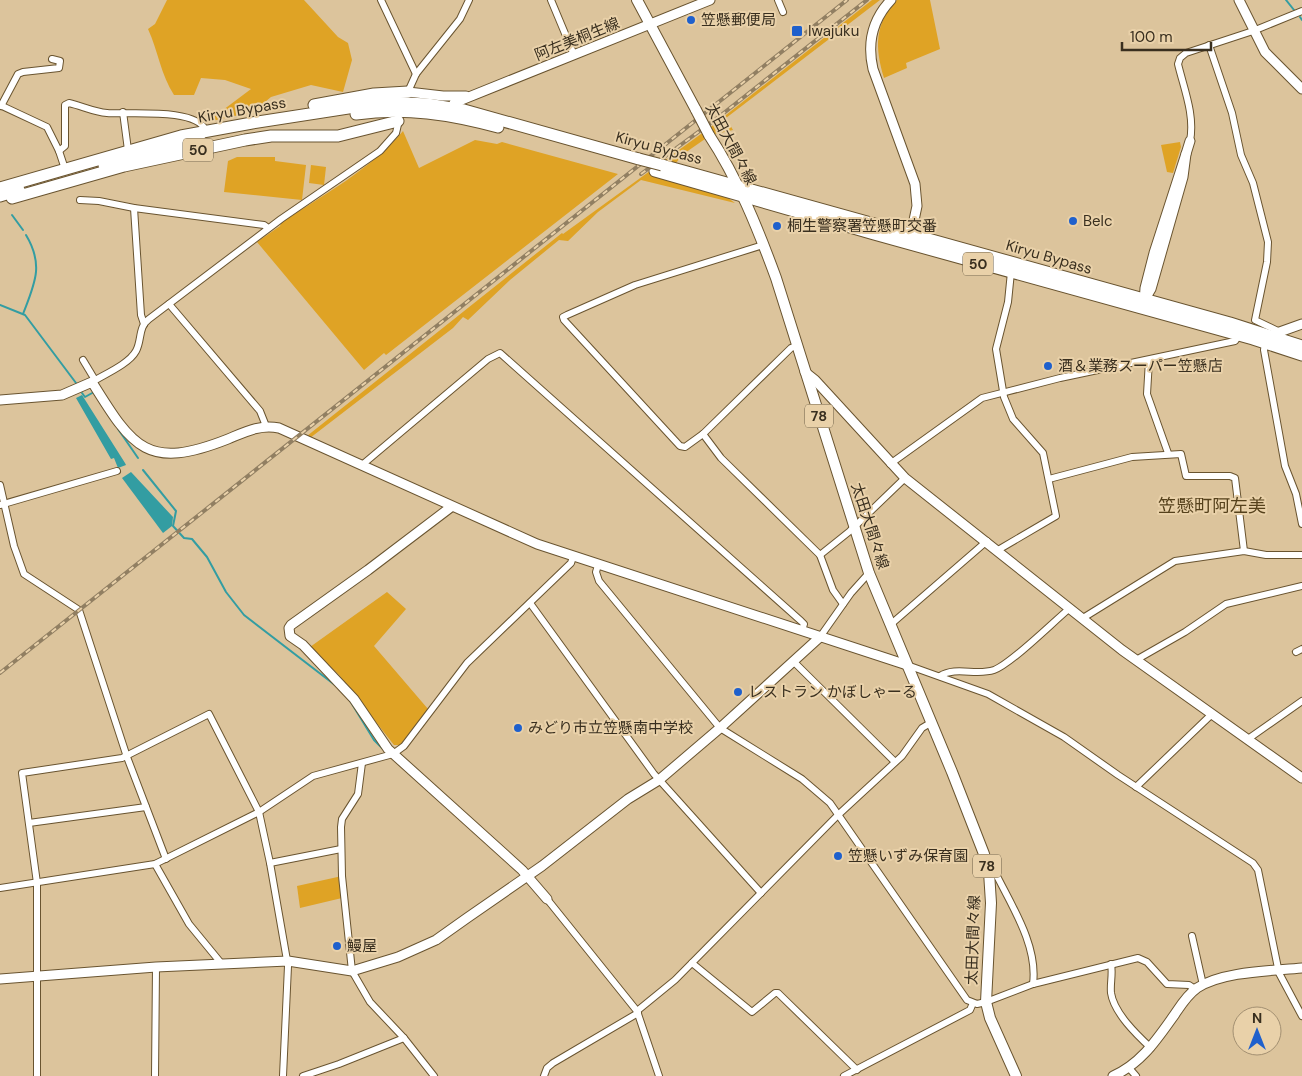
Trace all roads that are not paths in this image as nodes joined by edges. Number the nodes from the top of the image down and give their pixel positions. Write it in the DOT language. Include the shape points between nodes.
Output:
graph roads {
  1 [pos="381,0"];
  2 [pos="551,0"];
  3 [pos="637,0"];
  4 [pos="710,0"];
  5 [pos="778,0"];
  6 [pos="891,0"];
  7 [pos="1239,0"];
  8 [pos="466,1"];
  9 [pos="1302,11"];
  10 [pos="783,12"];
  11 [pos="650,24"];
  12 [pos="1253,31"];
  13 [pos="1209,46"];
  14 [pos="574,55"];
  15 [pos="52,59"];
  16 [pos="416,74"];
  17 [pos="1302,89"];
  18 [pos="407,95"];
  19 [pos="474,95"];
  20 [pos="454,103"];
  21 [pos="0,105"];
  22 [pos="123,112"];
  23 [pos="413,116"];
  24 [pos="399,119"];
  25 [pos="225,127"];
  26 [pos="206,131"];
  27 [pos="1190,141"];
  28 [pos="128,150"];
  29 [pos="59,151"];
  30 [pos="636,161"];
  31 [pos="65,169"];
  32 [pos="0,188"];
  33 [pos="740,191"];
  34 [pos="0,196"];
  35 [pos="0,200"];
  36 [pos="80,200"];
  37 [pos="134,208"];
  38 [pos="268,228"];
  39 [pos="910,239"];
  40 [pos="763,245"];
  41 [pos="1011,272"];
  42 [pos="169,304"];
  43 [pos="1143,304"];
  44 [pos="144,324"];
  45 [pos="1302,324"];
  46 [pos="1239,336"];
  47 [pos="1272,337"];
  48 [pos="796,346"];
  49 [pos="1302,346"];
  50 [pos="1302,355"];
  51 [pos="83,360"];
  52 [pos="1149,360"];
  53 [pos="805,372"];
  54 [pos="93,381"];
  55 [pos="1004,393"];
  56 [pos="0,400"];
  57 [pos="266,426"];
  58 [pos="703,434"];
  59 [pos="1168,453"];
  60 [pos="890,464"];
  61 [pos="362,465"];
  62 [pos="117,472"];
  63 [pos="905,478"];
  64 [pos="1048,479"];
  65 [pos="0,485"];
  66 [pos="3,504"];
  67 [pos="451,507"];
  68 [pos="1302,524"];
  69 [pos="854,526"];
  70 [pos="987,541"];
  71 [pos="998,550"];
  72 [pos="1244,551"];
  73 [pos="820,555"];
  74 [pos="1302,555"];
  75 [pos="573,557"];
  76 [pos="598,565"];
  77 [pos="869,573"];
  78 [pos="1302,586"];
  79 [pos="530,603"];
  80 [pos="843,604"];
  81 [pos="1070,608"];
  82 [pos="1083,618"];
  83 [pos="890,624"];
  84 [pos="802,631"];
  85 [pos="820,637"];
  86 [pos="1136,660"];
  87 [pos="794,662"];
  88 [pos="907,665"];
  89 [pos="940,676"];
  90 [pos="1302,701"];
  91 [pos="1212,714"];
  92 [pos="932,722"];
  93 [pos="720,728"];
  94 [pos="1248,739"];
  95 [pos="393,754"];
  96 [pos="126,757"];
  97 [pos="895,762"];
  98 [pos="362,763"];
  99 [pos="1302,778"];
  100 [pos="659,780"];
  101 [pos="1136,788"];
  102 [pos="146,806"];
  103 [pos="259,812"];
  104 [pos="838,814"];
  105 [pos="29,823"];
  106 [pos="341,849"];
  107 [pos="166,859"];
  108 [pos="270,863"];
  109 [pos="155,864"];
  110 [pos="989,872"];
  111 [pos="527,876"];
  112 [pos="36,883"];
  113 [pos="0,888"];
  114 [pos="762,893"];
  115 [pos="547,899"];
  116 [pos="1192,936"];
  117 [pos="288,961"];
  118 [pos="692,963"];
  119 [pos="221,964"];
  120 [pos="1112,964"];
  121 [pos="156,966"];
  122 [pos="1302,968"];
  123 [pos="1278,970"];
  124 [pos="352,971"];
  125 [pos="37,976"];
  126 [pos="0,979"];
  127 [pos="1033,984"];
  128 [pos="1199,987"];
  129 [pos="986,1002"];
  130 [pos="973,1003"];
  131 [pos="637,1012"];
  132 [pos="1302,1016"];
  133 [pos="404,1038"];
  134 [pos="1151,1048"];
  135 [pos="1129,1068"];
  136 [pos="857,1070"];
  137 [pos="37,1076"];
  138 [pos="155,1076"];
  139 [pos="283,1076"];
  140 [pos="303,1076"];
  141 [pos="434,1076"];
  142 [pos="544,1076"];
  143 [pos="659,1076"];
  144 [pos="844,1076"];
  145 [pos="1016,1076"];
  146 [pos="1114,1076"];
  147 [pos="1136,1076"];
  1 -- 16 [label="street"];
  2 -- 14 [label="street"];
  3 -- 11 [label="main road, 太田大間々線 / 78"];
  4 -- 11 [label="street, 阿左美桐生線"];
  5 -- 10 [label="street"];
  6 -- 39 [label="street" via="875,24 871,57 915,184 917,206"];
  7 -- 12 [label="street"];
  8 -- 16 [label="street" via="457,23"];
  9 -- 12 [label="street"];
  11 -- 14 [label="street, 阿左美桐生線"];
  11 -- 33 [label="main road, 太田大間々線 / 78, bridge"];
  12 -- 13 [label="street"];
  12 -- 17 [label="street" via="1265,52"];
  13 -- 27 [label="street" via="1186,53 1178,61 1190,112"];
  13 -- 47 [label="street" via="1232,113 1241,155 1253,183 1268,242 1255,320"];
  14 -- 19 [label="street, 阿左美桐生線"];
  15 -- 21 [label="street" via="60,61 59,68 23,72 15,77"];
  16 -- 18 [label="street"];
  18 -- 19 [label="street"];
  18 -- 25 [label="highway" via="346,99"];
  19 -- 20 [label="street, 阿左美桐生線"];
  21 -- 29 [label="street" via="47,127"];
  22 -- 26 [label="street" via="178,116 201,124"];
  22 -- 28 [label="street"];
  22 -- 29 [label="street" via="104,113 67,104 65,146"];
  23 -- 24 [label="street"];
  24 -- 35 [label="highway, 50" via="338,136 271,136 245,140 137,163"];
  24 -- 38 [label="street" via="394,137 380,151"];
  25 -- 26 [label="highway, Kiryu Bypass / 50"];
  25 -- 30 [label="highway, Kiryu Bypass / 50" via="370,104 418,103 483,115"];
  26 -- 28 [label="highway, Kiryu Bypass / 50"];
  27 -- 43 [label="street" via="1154,253"];
  28 -- 31 [label="highway, Kiryu Bypass / 50"];
  29 -- 31 [label="street"];
  30 -- 33 [label="highway, Kiryu Bypass / 50, bridge"];
  30 -- 34 [label="highway, 50" via="448,115 379,111 207,138 151,151"];
  31 -- 32 [label="highway, Kiryu Bypass / 50"];
  33 -- 39 [label="highway, Kiryu Bypass / 50"];
  33 -- 40 [label="main road, 太田大間々線 / 78"];
  36 -- 37 [label="street"];
  37 -- 38 [label="street"];
  37 -- 44 [label="street" via="140,315"];
  38 -- 42 [label="street"];
  39 -- 41 [label="highway, Kiryu Bypass / 50"];
  39 -- 43 [label="highway, Kiryu Bypass / 50"];
  40 -- 48 [label="main road, 太田大間々線 / 78"];
  40 -- 58 [label="street" via="635,285 563,318 608,371 680,446 688,446"];
  41 -- 43 [label="highway, Kiryu Bypass / 50"];
  41 -- 55 [label="street" via="1009,298 996,348"];
  42 -- 44 [label="street"];
  42 -- 57 [label="street" via="260,411"];
  43 -- 46 [label="highway, Kiryu Bypass / 50"];
  43 -- 47 [label="highway, Kiryu Bypass / 50"];
  44 -- 54 [label="street" via="133,356"];
  45 -- 47 [label="street"];
  46 -- 47 [label="highway, Kiryu Bypass / 50"];
  46 -- 52 [label="street" via="1236,341"];
  47 -- 49 [label="highway, Kiryu Bypass / 50"];
  47 -- 50 [label="highway, Kiryu Bypass / 50"];
  47 -- 68 [label="street" via="1264,350 1285,466 1296,494"];
  48 -- 53 [label="main road, 太田大間々線 / 78"];
  48 -- 58 [label="street"];
  51 -- 54 [label="street"];
  52 -- 55 [label="street" via="1067,376"];
  52 -- 59 [label="street" via="1147,394"];
  53 -- 60 [label="street"];
  53 -- 69 [label="main road, 太田大間々線 / 78"];
  54 -- 56 [label="street" via="62,395"];
  54 -- 57 [label="street" via="128,435 151,451 166,453 202,448"];
  55 -- 60 [label="street" via="979,400"];
  55 -- 64 [label="street" via="1013,419 1043,453"];
  57 -- 61 [label="street" via="284,430"];
  58 -- 73 [label="street" via="721,458"];
  59 -- 64 [label="street" via="1102,464"];
  59 -- 72 [label="street" via="1181,454 1186,476 1235,478"];
  60 -- 63 [label="street"];
  61 -- 67 [label="street"];
  61 -- 84 [label="street" via="488,359 500,353 801,621 804,624"];
  62 -- 66 [label="street"];
  63 -- 69 [label="street"];
  63 -- 70 [label="street"];
  64 -- 71 [label="street" via="1056,516"];
  65 -- 66 [label="street"];
  66 -- 96 [label="street" via="24,574 79,610"];
  67 -- 75 [label="street"];
  67 -- 95 [label="street" via="289,628 290,636 303,645 354,699"];
  69 -- 73 [label="street"];
  69 -- 77 [label="main road, 太田大間々線 / 78"];
  70 -- 71 [label="street"];
  70 -- 83 [label="street"];
  71 -- 81 [label="street"];
  72 -- 74 [label="street"];
  72 -- 82 [label="street" via="1175,561"];
  73 -- 80 [label="street" via="833,590"];
  75 -- 76 [label="street"];
  75 -- 79 [label="street" via="571,563"];
  76 -- 84 [label="street"];
  76 -- 93 [label="street" via="599,581"];
  77 -- 80 [label="street"];
  77 -- 83 [label="main road, 太田大間々線 / 78"];
  78 -- 86 [label="street" via="1226,604"];
  79 -- 95 [label="street" via="467,663 404,746"];
  79 -- 100 [label="street"];
  80 -- 85 [label="street"];
  81 -- 82 [label="street"];
  81 -- 89 [label="street" via="1001,667 981,673 957,671"];
  82 -- 86 [label="street"];
  83 -- 88 [label="main road, 太田大間々線 / 78"];
  84 -- 85 [label="street"];
  85 -- 87 [label="street"];
  85 -- 88 [label="street"];
  86 -- 91 [label="street"];
  87 -- 93 [label="street"];
  87 -- 97 [label="street"];
  88 -- 89 [label="street"];
  88 -- 92 [label="main road, 太田大間々線 / 78"];
  89 -- 101 [label="street" via="988,694 1064,736"];
  90 -- 94 [label="street"];
  91 -- 94 [label="street"];
  91 -- 101 [label="street"];
  92 -- 97 [label="street" via="919,731"];
  92 -- 110 [label="main road, 太田大間々線 / 78"];
  93 -- 100 [label="street"];
  93 -- 104 [label="street" via="802,779"];
  94 -- 99 [label="street"];
  95 -- 98 [label="street"];
  95 -- 111 [label="street"];
  96 -- 102 [label="street"];
  96 -- 103 [label="street" via="209,714"];
  96 -- 105 [label="street" via="22,773"];
  97 -- 104 [label="street"];
  98 -- 103 [label="street" via="313,776"];
  98 -- 106 [label="street" via="358,794 342,819"];
  100 -- 111 [label="street" via="628,799"];
  100 -- 114 [label="street"];
  101 -- 123 [label="street" via="1258,870"];
  102 -- 105 [label="street"];
  102 -- 107 [label="street"];
  103 -- 107 [label="street"];
  103 -- 108 [label="street"];
  104 -- 114 [label="street"];
  104 -- 130 [label="street" via="967,1000"];
  105 -- 112 [label="street"];
  106 -- 108 [label="street"];
  106 -- 124 [label="street"];
  107 -- 109 [label="street"];
  108 -- 117 [label="street"];
  109 -- 112 [label="street"];
  109 -- 119 [label="street" via="189,924"];
  110 -- 127 [label="street" via="997,876 1020,924 1032,958"];
  110 -- 129 [label="main road, 太田大間々線 / 78" via="991,903"];
  111 -- 115 [label="street"];
  111 -- 124 [label="street" via="436,940 385,962"];
  112 -- 113 [label="street"];
  112 -- 125 [label="street"];
  114 -- 118 [label="street"];
  115 -- 131 [label="street"];
  116 -- 128 [label="street"];
  117 -- 119 [label="street"];
  117 -- 124 [label="street"];
  117 -- 139 [label="street"];
  118 -- 131 [label="street"];
  118 -- 136 [label="street" via="752,1012 778,993"];
  119 -- 121 [label="street"];
  120 -- 127 [label="street"];
  120 -- 128 [label="street" via="1141,958 1167,984"];
  120 -- 134 [label="street" via="1111,992 1115,1004"];
  121 -- 125 [label="street"];
  121 -- 138 [label="street"];
  122 -- 123 [label="street"];
  123 -- 128 [label="street" via="1240,975"];
  123 -- 132 [label="street"];
  124 -- 133 [label="street" via="370,1002"];
  125 -- 126 [label="street"];
  125 -- 137 [label="street"];
  127 -- 129 [label="street"];
  128 -- 134 [label="street" via="1184,1000"];
  129 -- 130 [label="street"];
  129 -- 145 [label="main road, 太田大間々線 / 78"];
  130 -- 136 [label="street" via="970,1010"];
  131 -- 142 [label="street" via="552,1063"];
  131 -- 143 [label="street"];
  133 -- 140 [label="street"];
  133 -- 141 [label="street"];
  134 -- 135 [label="street"];
  135 -- 146 [label="street"];
  135 -- 147 [label="street"];
  136 -- 144 [label="street"];
}
